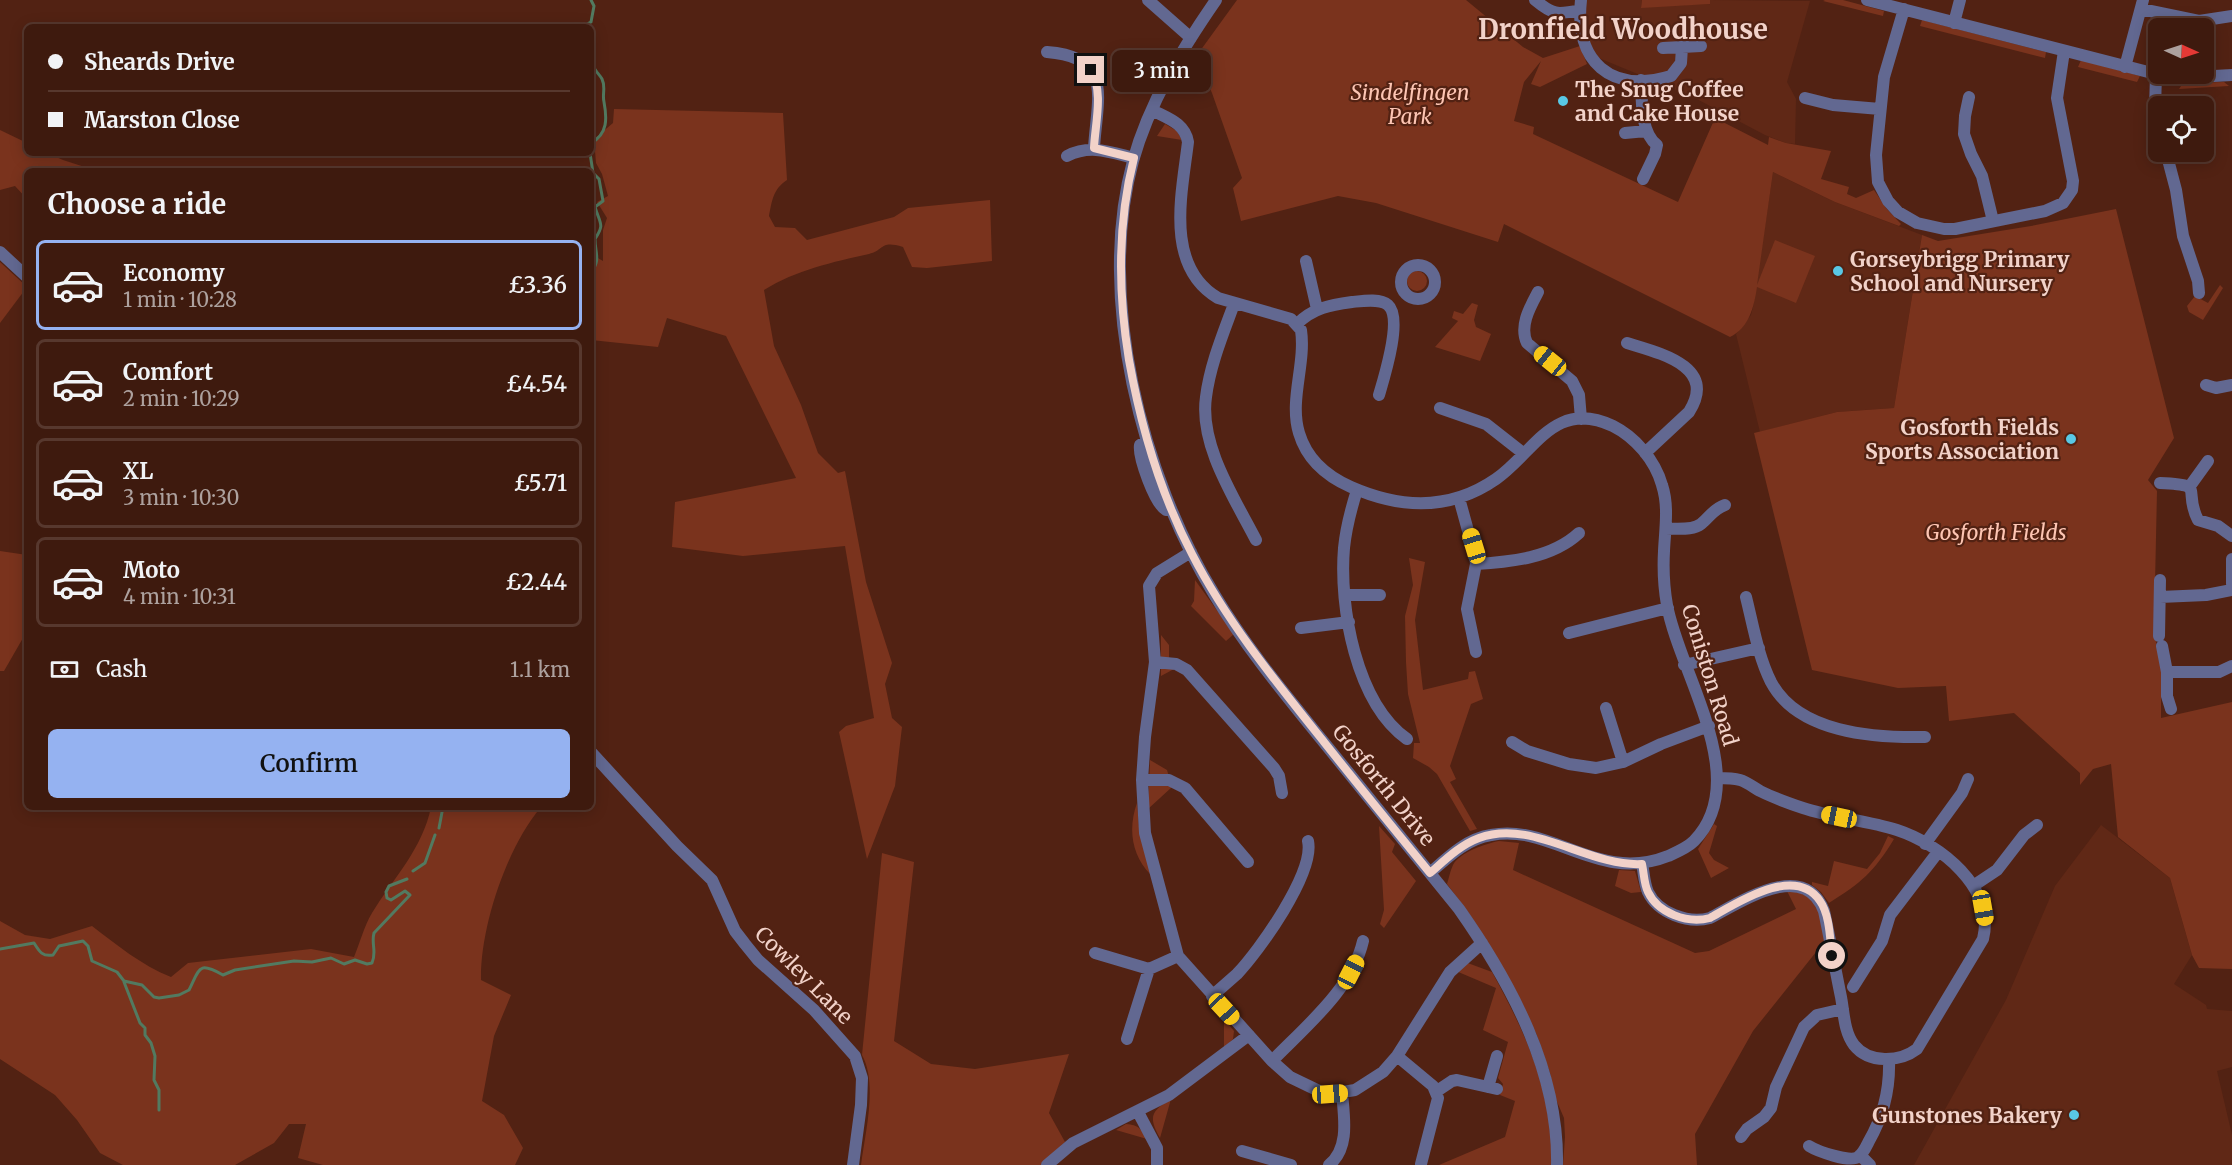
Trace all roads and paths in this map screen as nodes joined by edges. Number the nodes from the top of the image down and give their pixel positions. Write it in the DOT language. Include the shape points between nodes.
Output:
graph roads {
  1 [pos="1148,0"];
  2 [pos="1216,0"];
  3 [pos="1535,0"];
  4 [pos="1960,0"];
  5 [pos="1871,1"];
  6 [pos="1580,5"];
  7 [pos="2142,5"];
  8 [pos="1904,9"];
  9 [pos="2232,16"];
  10 [pos="1954,23"];
  11 [pos="1191,38"];
  12 [pos="1701,46"];
  13 [pos="1682,47"];
  14 [pos="1663,48"];
  15 [pos="2064,51"];
  16 [pos="1047,52"];
  17 [pos="2125,67"];
  18 [pos="2148,72"];
  19 [pos="2232,75"];
  20 [pos="2214,76"];
  21 [pos="1641,80"];
  22 [pos="1969,97"];
  23 [pos="1805,98"];
  24 [pos="1880,109"];
  25 [pos="1152,110"];
  26 [pos="1646,131"];
  27 [pos="1625,133"];
  28 [pos="1094,148"];
  29 [pos="1067,156"];
  30 [pos="1134,158"];
  31 [pos="2169,162"];
  32 [pos="1643,178"];
  33 [pos="1993,221"];
  34 [pos="0,252"];
  35 [pos="1306,261"];
  36 [pos="24,274"];
  37 [pos="1403,290"];
  38 [pos="1538,292"];
  39 [pos="2199,292"];
  40 [pos="1234,304"];
  41 [pos="1388,305"];
  42 [pos="1317,309"];
  43 [pos="1297,324"];
  44 [pos="1627,343"];
  45 [pos="2206,385"];
  46 [pos="2232,385"];
  47 [pos="1380,395"];
  48 [pos="1440,408"];
  49 [pos="1581,418"];
  50 [pos="1524,453"];
  51 [pos="1645,453"];
  52 [pos="2208,461"];
  53 [pos="2160,483"];
  54 [pos="2190,486"];
  55 [pos="1357,490"];
  56 [pos="1459,498"];
  57 [pos="1725,505"];
  58 [pos="1666,529"];
  59 [pos="1579,533"];
  60 [pos="2232,536"];
  61 [pos="1256,540"];
  62 [pos="1191,552"];
  63 [pos="2232,559"];
  64 [pos="1476,564"];
  65 [pos="2160,580"];
  66 [pos="2232,584"];
  67 [pos="2232,590"];
  68 [pos="1345,595"];
  69 [pos="1380,595"];
  70 [pos="1746,597"];
  71 [pos="2160,597"];
  72 [pos="1668,608"];
  73 [pos="1349,622"];
  74 [pos="1301,628"];
  75 [pos="1569,633"];
  76 [pos="1759,648"];
  77 [pos="1476,652"];
  78 [pos="1155,662"];
  79 [pos="1684,665"];
  80 [pos="2232,666"];
  81 [pos="2167,672"];
  82 [pos="1606,708"];
  83 [pos="2171,709"];
  84 [pos="1709,726"];
  85 [pos="1924,737"];
  86 [pos="1407,739"];
  87 [pos="1512,742"];
  88 [pos="594,755"];
  89 [pos="1623,762"];
  90 [pos="1717,778"];
  91 [pos="1968,779"];
  92 [pos="1142,780"];
  93 [pos="1282,793"];
  94 [pos="2037,825"];
  95 [pos="1308,841"];
  96 [pos="1924,844"];
  97 [pos="1938,852"];
  98 [pos="1248,862"];
  99 [pos="1642,864"];
  100 [pos="1430,873"];
  101 [pos="1973,886"];
  102 [pos="1363,940"];
  103 [pos="1482,943"];
  104 [pos="1095,953"];
  105 [pos="1178,956"];
  106 [pos="1149,969"];
  107 [pos="1853,987"];
  108 [pos="1212,996"];
  109 [pos="1843,1009"];
  110 [pos="1249,1035"];
  111 [pos="1127,1039"];
  112 [pos="1397,1056"];
  113 [pos="1497,1056"];
  114 [pos="1889,1060"];
  115 [pos="1272,1061"];
  116 [pos="1437,1091"];
  117 [pos="1342,1093"];
  118 [pos="1138,1112"];
  119 [pos="1741,1137"];
  120 [pos="1809,1146"];
  121 [pos="1242,1151"];
  122 [pos="1860,1155"];
  123 [pos="1265,1162"];
  124 [pos="1421,1164"];
  125 [pos="853,1165"];
  126 [pos="1047,1165"];
  127 [pos="1157,1165"];
  128 [pos="1291,1165"];
  129 [pos="1329,1165"];
  130 [pos="1557,1165"];
  131 [pos="1870,1165"];
  1 -- 11 [label="street"];
  2 -- 11 [label="street, Gosforth Drive"];
  3 -- 6 [label="street" via="1557,14"];
  4 -- 10 [label="street"];
  5 -- 8 [label="street"];
  6 -- 21 [label="street" via="1583,37 1594,63 1616,78"];
  7 -- 9 [label="street" via="2199,21"];
  7 -- 17 [label="street"];
  8 -- 10 [label="street"];
  8 -- 24 [label="street" via="1884,77"];
  10 -- 15 [label="street"];
  11 -- 25 [label="street, Gosforth Drive"];
  12 -- 13 [label="street"];
  13 -- 14 [label="street"];
  13 -- 21 [label="street" via="1681,63 1671,76"];
  15 -- 17 [label="street"];
  15 -- 33 [label="street" via="2057,98 2072,190 2058,207"];
  16 -- 28 [label="street" via="1081,59 1095,77 1098,96"];
  17 -- 18 [label="street"];
  19 -- 20 [label="street"];
  21 -- 26 [label="street"];
  22 -- 33 [label="street" via="1966,145 1982,176"];
  23 -- 24 [label="street"];
  24 -- 33 [label="street" via="1878,182 1898,212 1937,228 1955,229"];
  25 -- 30 [label="street, Gosforth Drive"];
  25 -- 40 [label="street" via="1175,122 1187,134 1181,223 1188,265 1208,292"];
  26 -- 27 [label="street"];
  26 -- 32 [label="street" via="1657,148"];
  28 -- 29 [label="street"];
  28 -- 30 [label="street"];
  30 -- 62 [label="street, Gosforth Drive" via="1121,224 1126,342 1147,441"];
  31 -- 39 [label="street"];
  34 -- 36 [label="street"];
  35 -- 42 [label="street"];
  37 -- 41 [label="street"];
  38 -- 49 [label="street" via="1527,315 1524,336 1572,381 1579,395"];
  40 -- 43 [label="street"];
  40 -- 61 [label="street" via="1214,361 1205,419 1212,448"];
  41 -- 42 [label="street" via="1363,301"];
  41 -- 47 [label="street" via="1394,328"];
  42 -- 43 [label="street"];
  43 -- 55 [label="street" via="1303,341 1296,421 1302,442 1326,474"];
  44 -- 51 [label="street" via="1681,362 1695,381 1695,398 1689,412"];
  45 -- 46 [label="street"];
  48 -- 50 [label="street" via="1486,424"];
  49 -- 50 [label="street" via="1549,429"];
  49 -- 51 [label="street, Coniston Road" via="1615,427"];
  50 -- 56 [label="street" via="1497,478"];
  51 -- 58 [label="street, Coniston Road" via="1662,483"];
  52 -- 54 [label="street"];
  53 -- 54 [label="street"];
  54 -- 60 [label="street" via="2198,520 2218,526"];
  55 -- 56 [label="street" via="1420,505"];
  55 -- 68 [label="street" via="1344,547"];
  56 -- 64 [label="street"];
  57 -- 58 [label="street" via="1713,510 1701,524"];
  58 -- 72 [label="street, Coniston Road" via="1663,555"];
  59 -- 64 [label="street" via="1544,553"];
  62 -- 78 [label="street" via="1157,573 1149,586"];
  62 -- 100 [label="street, Gosforth Drive" via="1245,642"];
  63 -- 66 [label="street"];
  64 -- 77 [label="street" via="1467,609"];
  65 -- 71 [label="street"];
  67 -- 71 [label="street" via="2206,596"];
  68 -- 69 [label="street"];
  68 -- 73 [label="street"];
  70 -- 76 [label="street"];
  71 -- 81 [label="street" via="2161,641"];
  72 -- 75 [label="street"];
  72 -- 79 [label="street, Coniston Road"];
  73 -- 74 [label="street"];
  73 -- 86 [label="street" via="1370,693 1393,728"];
  76 -- 79 [label="street"];
  76 -- 85 [label="street" via="1777,692 1802,716 1845,730"];
  78 -- 92 [label="street"];
  78 -- 93 [label="street" via="1176,664 1187,670 1274,768"];
  79 -- 84 [label="street, Coniston Road"];
  80 -- 81 [label="street" via="2219,672"];
  81 -- 83 [label="street"];
  82 -- 89 [label="street"];
  84 -- 89 [label="street"];
  84 -- 90 [label="street, Coniston Road"];
  87 -- 89 [label="street" via="1527,751 1583,767"];
  88 -- 125 [label="street, Cowley Lane" via="712,880 735,931 751,952 814,1010 855,1056 862,1087"];
  90 -- 96 [label="street" via="1740,780 1782,801 1894,830"];
  90 -- 99 [label="street, Coniston Road" via="1712,810 1694,841 1679,852"];
  91 -- 96 [label="street"];
  92 -- 98 [label="street" via="1169,780 1185,788"];
  92 -- 105 [label="street" via="1145,833"];
  94 -- 101 [label="street" via="1997,870"];
  95 -- 108 [label="street" via="1309,853 1302,874 1282,913 1237,974"];
  96 -- 97 [label="street"];
  97 -- 101 [label="street"];
  97 -- 107 [label="street" via="1890,915 1882,941"];
  99 -- 100 [label="street, Coniston Road" via="1621,864 1528,836 1500,833 1461,847"];
  99 -- 109 [label="street" via="1652,898 1670,913 1686,919 1710,918 1774,887 1792,886 1809,891 1824,910"];
  100 -- 103 [label="street, Gosforth Drive"];
  101 -- 114 [label="street" via="1983,908 1985,931 1978,949 1917,1049 1905,1057"];
  102 -- 115 [label="street" via="1360,955 1341,985"];
  103 -- 112 [label="street" via="1450,972"];
  103 -- 130 [label="street, Gosforth Drive" via="1513,998 1546,1078 1555,1124"];
  104 -- 106 [label="street"];
  105 -- 106 [label="street"];
  105 -- 108 [label="street"];
  106 -- 111 [label="street"];
  108 -- 110 [label="street"];
  109 -- 114 [label="street" via="1855,1046 1868,1055"];
  109 -- 119 [label="street" via="1817,1015 1804,1027 1776,1087 1771,1108"];
  110 -- 115 [label="street"];
  110 -- 118 [label="street" via="1188,1082"];
  112 -- 116 [label="street"];
  112 -- 117 [label="street" via="1376,1078"];
  113 -- 116 [label="street" via="1492,1088 1457,1080"];
  114 -- 122 [label="street" via="1885,1106"];
  115 -- 117 [label="street" via="1290,1077 1319,1092"];
  116 -- 124 [label="street" via="1437,1106"];
  117 -- 129 [label="street" via="1344,1141"];
  118 -- 126 [label="street" via="1073,1143"];
  118 -- 127 [label="street" via="1157,1148"];
  120 -- 122 [label="street" via="1846,1158"];
  121 -- 123 [label="street"];
  122 -- 131 [label="street"];
  123 -- 128 [label="street"];
}
